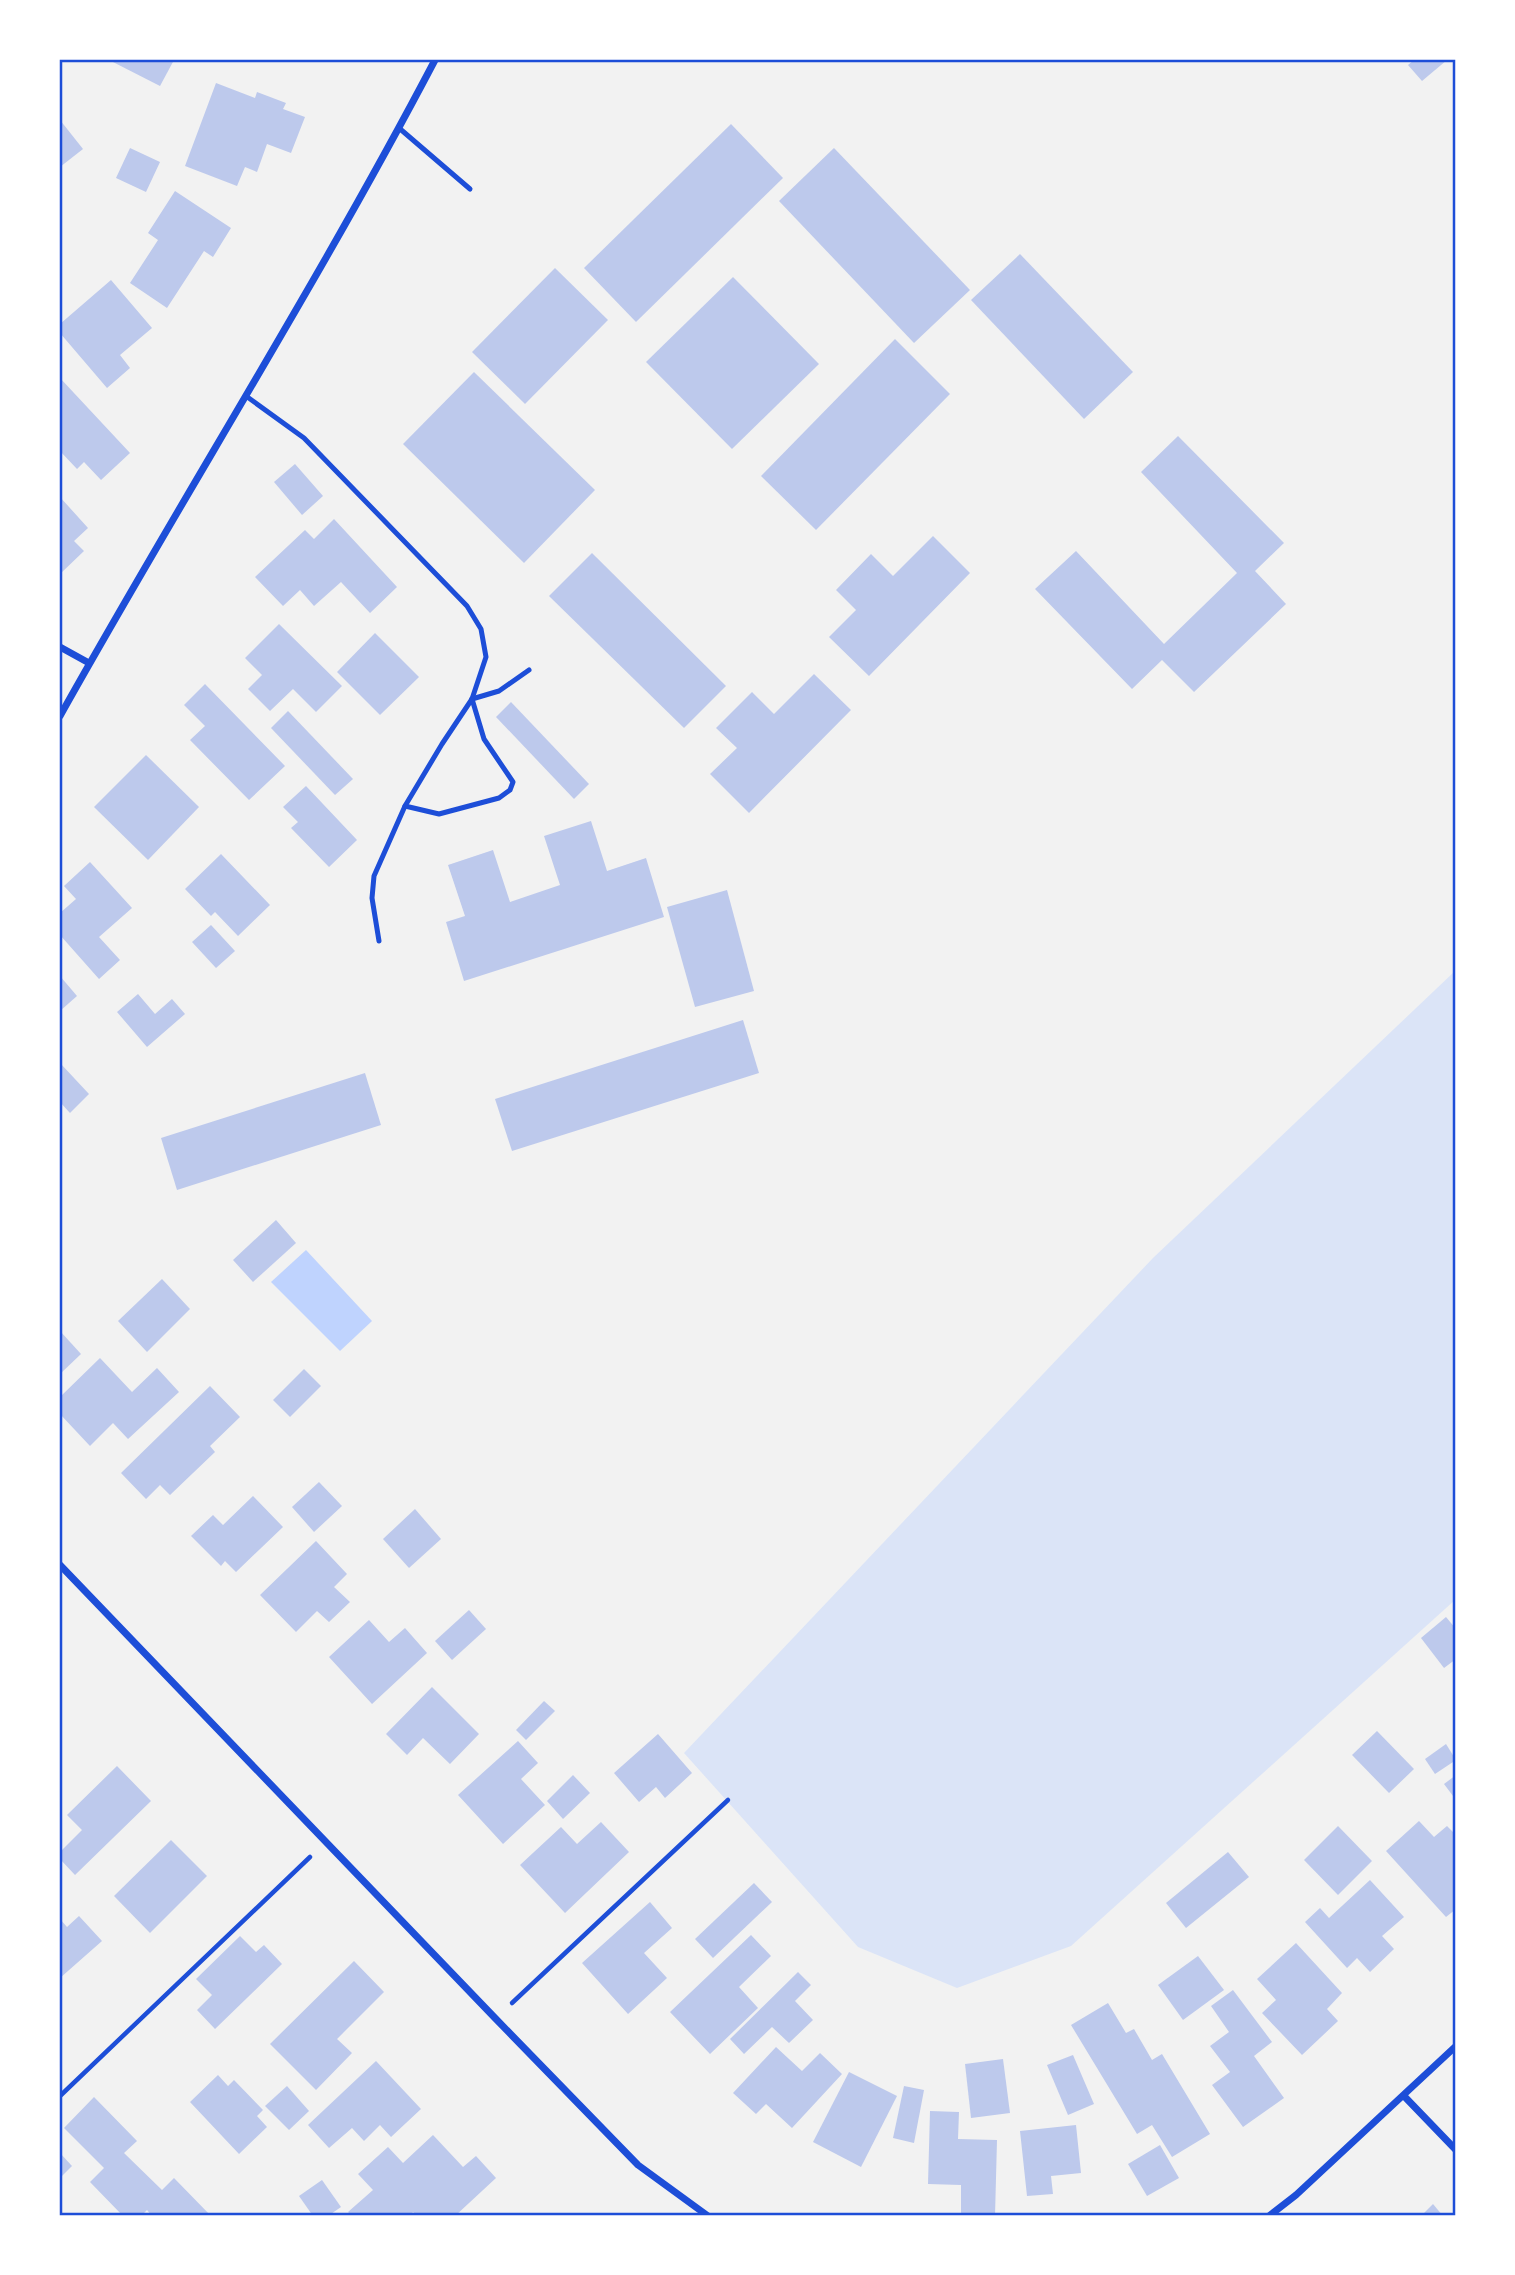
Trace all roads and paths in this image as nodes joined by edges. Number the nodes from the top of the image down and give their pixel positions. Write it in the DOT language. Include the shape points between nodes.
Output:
graph roads {
  1 [pos="435,60"];
  2 [pos="399,128"];
  3 [pos="470,189"];
  4 [pos="246,396"];
  5 [pos="60,647"];
  6 [pos="89,663"];
  7 [pos="530,670"];
  8 [pos="472,699"];
  9 [pos="60,716"];
  10 [pos="405,806"];
  11 [pos="379,941"];
  12 [pos="60,1564"];
  13 [pos="728,1800"];
  14 [pos="326,1842"];
  15 [pos="495,2018"];
  16 [pos="1455,2046"];
  17 [pos="60,2096"];
  18 [pos="1404,2096"];
  19 [pos="1455,2150"];
  20 [pos="708,2216"];
  21 [pos="1269,2216"];
  1 -- 2 [label="street"];
  2 -- 3 [label="lane"];
  2 -- 4 [label="street"];
  4 -- 6 [label="street"];
  4 -- 8 [label="lane" via="304,438 467,606 481,629 486,657"];
  5 -- 6 [label="street"];
  6 -- 9 [label="street"];
  7 -- 8 [label="lane" via="499,691"];
  8 -- 10 [label="lane"];
  8 -- 10 [label="lane" via="484,739 513,782 510,790 499,798 439,814"];
  10 -- 11 [label="lane" via="374,876 372,898"];
  12 -- 14 [label="street"];
  13 -- 15 [label="path"];
  14 -- 15 [label="street"];
  14 -- 17 [label="path"];
  15 -- 20 [label="street" via="638,2165"];
  16 -- 18 [label="street"];
  18 -- 19 [label="street"];
  18 -- 21 [label="street"];
}
